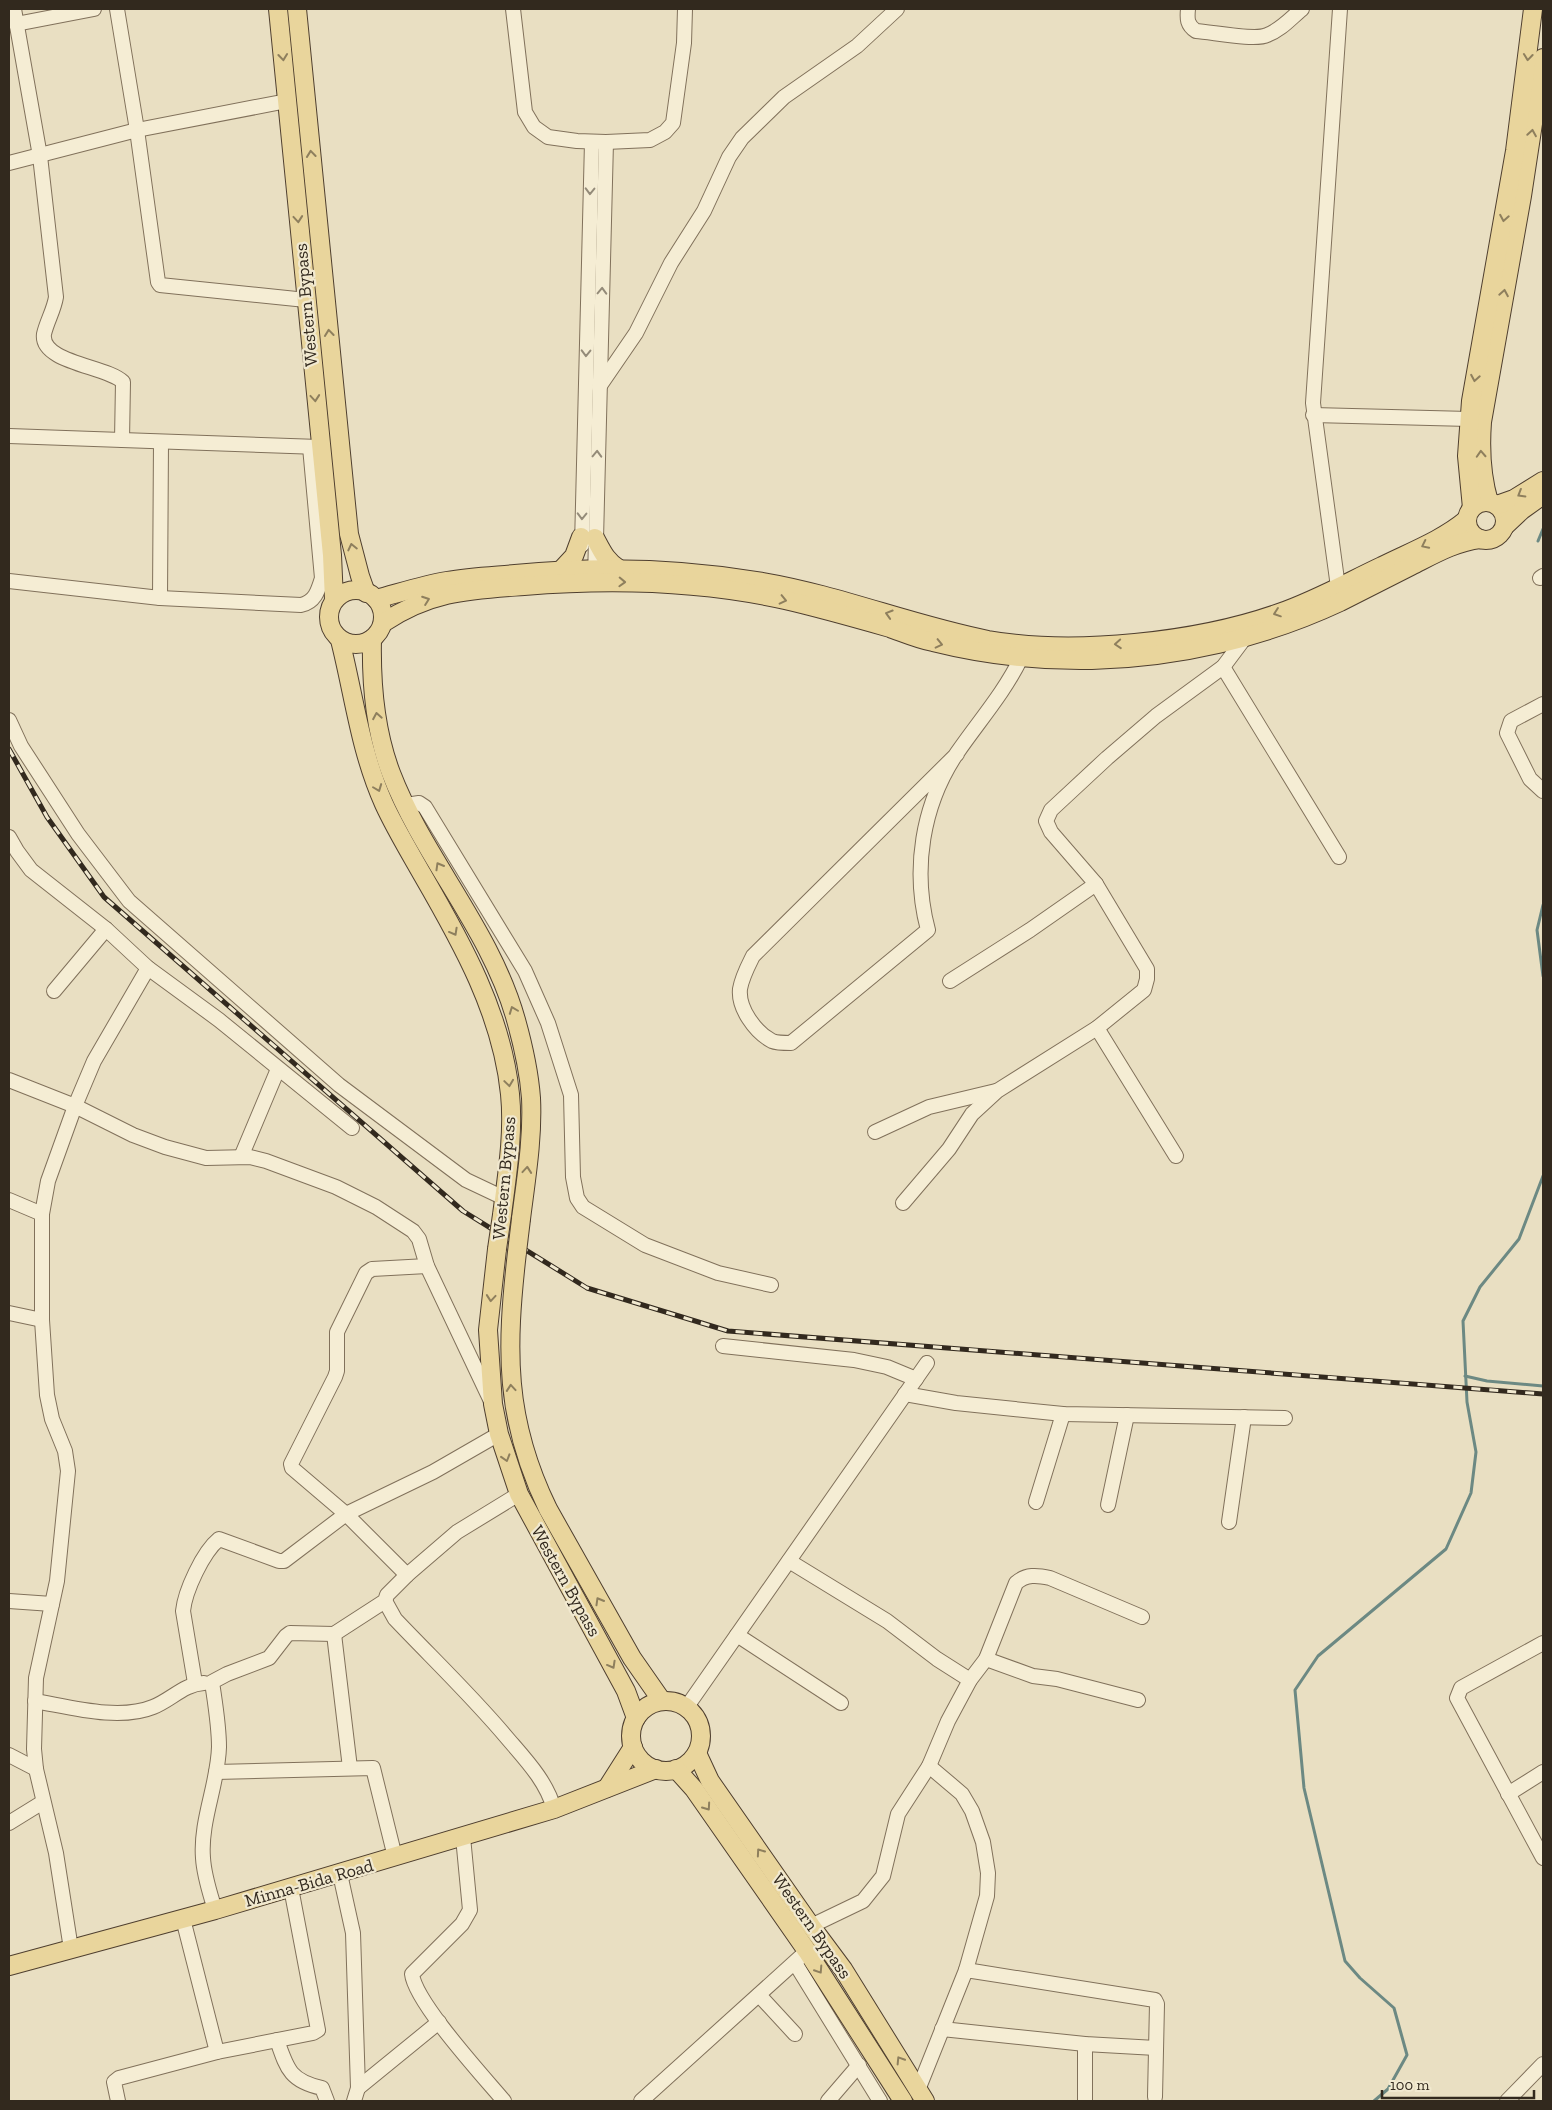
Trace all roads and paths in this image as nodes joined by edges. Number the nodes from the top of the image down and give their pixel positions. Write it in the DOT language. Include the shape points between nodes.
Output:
graph roads {
  1 [pos="14,9"];
  2 [pos="94,9"];
  3 [pos="117,9"];
  4 [pos="278,9"];
  5 [pos="296,9"];
  6 [pos="513,9"];
  7 [pos="685,9"];
  8 [pos="897,9"];
  9 [pos="1188,9"];
  10 [pos="1302,9"];
  11 [pos="1340,9"];
  12 [pos="1533,9"];
  13 [pos="16,24"];
  14 [pos="1543,58"];
  15 [pos="287,100"];
  16 [pos="137,130"];
  17 [pos="592,142"];
  18 [pos="606,142"];
  19 [pos="40,156"];
  20 [pos="9,163"];
  21 [pos="306,300"];
  22 [pos="599,387"];
  23 [pos="1313,415"];
  24 [pos="1469,419"];
  25 [pos="9,436"];
  26 [pos="122,440"];
  27 [pos="161,442"];
  28 [pos="315,447"];
  29 [pos="1543,481"];
  30 [pos="1543,495"];
  31 [pos="1493,503"];
  32 [pos="1469,514"];
  33 [pos="1505,526"];
  34 [pos="588,538"];
  35 [pos="1480,539"];
  36 [pos="619,569"];
  37 [pos="561,570"];
  38 [pos="588,575"];
  39 [pos="9,581"];
  40 [pos="1338,587"];
  41 [pos="371,596"];
  42 [pos="160,598"];
  43 [pos="334,600"];
  44 [pos="383,623"];
  45 [pos="372,639"];
  46 [pos="1244,639"];
  47 [pos="340,640"];
  48 [pos="1021,658"];
  49 [pos="1223,667"];
  50 [pos="1543,704"];
  51 [pos="9,720"];
  52 [pos="957,754"];
  53 [pos="1543,791"];
  54 [pos="406,805"];
  55 [pos="9,837"];
  56 [pos="1339,857"];
  57 [pos="1096,884"];
  58 [pos="106,929"];
  59 [pos="148,968"];
  60 [pos="950,981"];
  61 [pos="54,991"];
  62 [pos="1097,1028"];
  63 [pos="278,1069"];
  64 [pos="9,1080"];
  65 [pos="996,1091"];
  66 [pos="75,1106"];
  67 [pos="352,1128"];
  68 [pos="875,1132"];
  69 [pos="1176,1156"];
  70 [pos="242,1157"];
  71 [pos="9,1200"];
  72 [pos="903,1203"];
  73 [pos="503,1207"];
  74 [pos="42,1214"];
  75 [pos="427,1266"];
  76 [pos="771,1285"];
  77 [pos="9,1313"];
  78 [pos="42,1320"];
  79 [pos="723,1346"];
  80 [pos="927,1363"];
  81 [pos="916,1379"];
  82 [pos="905,1394"];
  83 [pos="493,1404"];
  84 [pos="1063,1414"];
  85 [pos="1127,1415"];
  86 [pos="1244,1417"];
  87 [pos="1285,1418"];
  88 [pos="499,1434"];
  89 [pos="519,1494"];
  90 [pos="1036,1502"];
  91 [pos="1108,1506"];
  92 [pos="346,1514"];
  93 [pos="1229,1522"];
  94 [pos="789,1561"];
  95 [pos="407,1575"];
  96 [pos="9,1601"];
  97 [pos="384,1601"];
  98 [pos="52,1604"];
  99 [pos="1142,1617"];
  100 [pos="334,1634"];
  101 [pos="737,1635"];
  102 [pos="1543,1643"];
  103 [pos="986,1658"];
  104 [pos="970,1680"];
  105 [pos="212,1682"];
  106 [pos="195,1683"];
  107 [pos="1138,1700"];
  108 [pos="662,1701"];
  109 [pos="35,1702"];
  110 [pos="841,1703"];
  111 [pos="686,1708"];
  112 [pos="636,1718"];
  113 [pos="633,1747"];
  114 [pos="696,1753"];
  115 [pos="9,1755"];
  116 [pos="929,1766"];
  117 [pos="350,1768"];
  118 [pos="36,1769"];
  119 [pos="656,1769"];
  120 [pos="676,1769"];
  121 [pos="216,1772"];
  122 [pos="1543,1772"];
  123 [pos="607,1788"];
  124 [pos="1508,1794"];
  125 [pos="43,1802"];
  126 [pos="554,1809"];
  127 [pos="9,1823"];
  128 [pos="463,1837"];
  129 [pos="396,1857"];
  130 [pos="1543,1858"];
  131 [pos="340,1874"];
  132 [pos="291,1888"];
  133 [pos="215,1910"];
  134 [pos="183,1919"];
  135 [pos="811,1926"];
  136 [pos="72,1949"];
  137 [pos="801,1957"];
  138 [pos="9,1966"];
  139 [pos="966,1970"];
  140 [pos="759,1995"];
  141 [pos="439,2022"];
  142 [pos="942,2029"];
  143 [pos="795,2034"];
  144 [pos="277,2040"];
  145 [pos="1085,2044"];
  146 [pos="1156,2048"];
  147 [pos="218,2052"];
  148 [pos="1543,2064"];
  149 [pos="859,2065"];
  150 [pos="356,2095"];
  151 [pos="922,2096"];
  152 [pos="1155,2097"];
  153 [pos="118,2101"];
  154 [pos="327,2101"];
  155 [pos="504,2101"];
  156 [pos="641,2101"];
  157 [pos="828,2101"];
  158 [pos="880,2101"];
  159 [pos="903,2101"];
  160 [pos="1085,2101"];
  161 [pos="1507,2101"];
  1 -- 13 [label="street"];
  2 -- 13 [label="street"];
  3 -- 16 [label="street"];
  4 -- 15 [label="main road, Western Bypass, one-way"];
  41 -- 5 [label="main road, Western Bypass, one-way" via="360,576 349,534"];
  6 -- 17 [label="street" via="525,112 534,127 548,136"];
  7 -- 18 [label="street" via="684,43 673,123 650,140"];
  8 -- 22 [label="street" via="857,46 784,97 742,138 728,157 704,211 670,263 636,333"];
  9 -- 10 [label="street" via="1187,20 1196,30 1250,37 1266,36 1278,30"];
  11 -- 23 [label="street"];
  12 -- 24 [label="main road, one-way" via="1515,151"];
  13 -- 19 [label="street"];
  31 -- 14 [label="main road, one-way" via="1482,472 1482,422"];
  15 -- 16 [label="street"];
  15 -- 21 [label="main road, Western Bypass, one-way"];
  16 -- 19 [label="street"];
  16 -- 21 [label="street" via="160,285"];
  17 -- 18 [label="street"];
  17 -- 34 [label="street, one-way"];
  22 -- 18 [label="street, one-way"];
  19 -- 20 [label="street"];
  19 -- 26 [label="street" via="56,297 44,335 46,347 57,356 114,375 123,382"];
  21 -- 28 [label="main road, Western Bypass, one-way"];
  34 -- 22 [label="street, one-way"];
  23 -- 24 [label="street"];
  23 -- 40 [label="street"];
  24 -- 32 [label="main road"];
  25 -- 26 [label="street"];
  26 -- 27 [label="street"];
  27 -- 28 [label="street"];
  27 -- 42 [label="street"];
  28 -- 42 [label="street" via="322,578 316,595 309,603"];
  28 -- 43 [label="main road, Western Bypass" via="332,554"];
  29 -- 31 [label="main road, one-way" via="1514,499"];
  30 -- 33 [label="main road"];
  31 -- 32 [label="main road" via="1477,504"];
  31 -- 33 [label="main road" via="1504,512"];
  32 -- 35 [label="main road" via="1470,531"];
  32 -- 40 [label="main road, one-way" via="1442,536"];
  33 -- 35 [label="main road" via="1498,536"];
  34 -- 36 [label="main road" via="610,564"];
  34 -- 37 [label="main road"];
  34 -- 38 [label="street"];
  35 -- 46 [label="main road" via="1445,549 1337,603"];
  36 -- 38 [label="main road"];
  40 -- 36 [label="main road, one-way" via="1283,612 1218,630 1143,642 1068,645 991,640 937,629 763,582 715,575"];
  37 -- 38 [label="main road"];
  37 -- 41 [label="main road" via="447,581"];
  44 -- 38 [label="main road, one-way" via="415,604 450,593"];
  38 -- 48 [label="main road, one-way" via="760,595 930,642"];
  39 -- 42 [label="street"];
  41 -- 43 [label="main road" via="353,590"];
  41 -- 44 [label="main road" via="382,612"];
  43 -- 47 [label="main road" via="329,621"];
  44 -- 45 [label="main road"];
  45 -- 47 [label="main road" via="358,644"];
  54 -- 45 [label="main road, Western Bypass, one-way" via="391,772 381,737 373,682"];
  46 -- 48 [label="main road" via="1131,657 1093,660"];
  46 -- 49 [label="street"];
  47 -- 73 [label="main road, Western Bypass, one-way" via="361,740 384,804 465,952 497,1028 510,1095 509,1161"];
  48 -- 52 [label="street" via="1010,680"];
  49 -- 56 [label="street"];
  49 -- 57 [label="street" via="1156,716 1051,810 1046,821 1050,832"];
  50 -- 53 [label="street" via="1511,721 1507,734 1530,779"];
  51 -- 73 [label="street" via="21,746 78,834 129,900 338,1085"];
  52 -- 52 [label="street" via="925,825 920,862 921,905 928,930 791,1043 773,1042 756,1029 746,1012 740,990 753,956"];
  54 -- 76 [label="street" via="419,803 425,807 526,971 548,1022 571,1095 573,1177 582,1207 645,1245 718,1273"];
  108 -- 54 [label="main road, Western Bypass, one-way, bridge" via="632,1658 548,1509 519,1433 513,1403 509,1341 516,1252 527,1174 531,1098 526,1060 516,1018 488,952"];
  55 -- 58 [label="street" via="31,870"];
  57 -- 60 [label="street"];
  57 -- 62 [label="street" via="1147,969 1144,990"];
  58 -- 59 [label="street"];
  58 -- 61 [label="street"];
  59 -- 63 [label="street"];
  59 -- 66 [label="street" via="94,1061"];
  62 -- 65 [label="street"];
  62 -- 69 [label="street"];
  63 -- 67 [label="street"];
  63 -- 70 [label="street"];
  64 -- 66 [label="street"];
  65 -- 68 [label="street" via="929,1107"];
  65 -- 72 [label="street" via="972,1114 949,1149"];
  66 -- 70 [label="street" via="165,1147 206,1158"];
  66 -- 74 [label="street" via="48,1181"];
  70 -- 75 [label="street" via="266,1161 336,1187 376,1207 413,1231 419,1239"];
  71 -- 74 [label="street"];
  73 -- 83 [label="main road, Western Bypass, one-way, bridge" via="488,1330"];
  74 -- 78 [label="street"];
  75 -- 83 [label="street"];
  75 -- 92 [label="street" via="372,1268 366,1273 337,1332 335,1377 291,1464"];
  77 -- 78 [label="street"];
  78 -- 98 [label="street" via="46,1395 65,1451 68,1471"];
  79 -- 81 [label="street" via="854,1360 887,1367"];
  80 -- 81 [label="street"];
  81 -- 82 [label="street"];
  82 -- 84 [label="street" via="956,1403"];
  82 -- 94 [label="street"];
  83 -- 88 [label="main road, Western Bypass"];
  84 -- 85 [label="street"];
  84 -- 90 [label="street"];
  85 -- 86 [label="street"];
  85 -- 91 [label="street"];
  86 -- 87 [label="street"];
  86 -- 93 [label="street"];
  88 -- 89 [label="main road, Western Bypass, one-way"];
  88 -- 92 [label="street" via="434,1472"];
  89 -- 95 [label="street" via="457,1532"];
  89 -- 112 [label="main road, Western Bypass, one-way" via="626,1691"];
  92 -- 95 [label="street"];
  92 -- 106 [label="street" via="284,1561 279,1562 222,1539 216,1542 195,1574 184,1601"];
  94 -- 101 [label="street"];
  94 -- 104 [label="street" via="887,1621 936,1660"];
  95 -- 97 [label="street"];
  96 -- 98 [label="street"];
  97 -- 100 [label="street"];
  97 -- 126 [label="street" via="395,1619 488,1715 528,1763 548,1791"];
  98 -- 109 [label="street" via="36,1678"];
  99 -- 103 [label="street" via="1050,1578 1028,1576 1016,1583"];
  100 -- 105 [label="street" via="290,1633 269,1658"];
  100 -- 117 [label="street"];
  101 -- 110 [label="street"];
  101 -- 111 [label="street"];
  102 -- 124 [label="street" via="1461,1688 1457,1698"];
  103 -- 104 [label="street"];
  103 -- 107 [label="street" via="1026,1674"];
  104 -- 116 [label="street"];
  105 -- 106 [label="street"];
  105 -- 121 [label="street" via="218,1718"];
  106 -- 109 [label="street" via="141,1711 91,1711"];
  108 -- 111 [label="main road"];
  108 -- 112 [label="main road" via="647,1707"];
  109 -- 118 [label="street"];
  111 -- 114 [label="main road" via="699,1724 701,1733"];
  112 -- 113 [label="main road" via="631,1737"];
  113 -- 119 [label="main road" via="638,1757"];
  113 -- 123 [label="main road"];
  114 -- 120 [label="main road" via="684,1766"];
  135 -- 114 [label="main road, Western Bypass, one-way" via="710,1781"];
  115 -- 118 [label="street"];
  116 -- 135 [label="street" via="898,1814 883,1876 863,1901"];
  116 -- 139 [label="street" via="962,1794 983,1842 988,1874 987,1896"];
  117 -- 121 [label="street"];
  117 -- 129 [label="street" via="372,1768"];
  118 -- 125 [label="street"];
  119 -- 120 [label="main road"];
  119 -- 123 [label="main road, Minna-Bida Road"];
  120 -- 137 [label="main road, Western Bypass, one-way" via="694,1789"];
  121 -- 133 [label="street" via="202,1857"];
  122 -- 124 [label="street"];
  123 -- 126 [label="main road, Minna-Bida Road"];
  124 -- 130 [label="street"];
  125 -- 127 [label="street"];
  125 -- 136 [label="street" via="56,1853"];
  126 -- 128 [label="main road, Minna-Bida Road"];
  128 -- 129 [label="main road, Minna-Bida Road"];
  128 -- 141 [label="street" via="470,1910 462,1924 412,1974 414,1983"];
  129 -- 131 [label="main road, Minna-Bida Road"];
  131 -- 132 [label="main road, Minna-Bida Road"];
  131 -- 150 [label="street" via="354,1933"];
  132 -- 133 [label="main road, Minna-Bida Road"];
  132 -- 144 [label="street" via="318,2030"];
  133 -- 134 [label="main road, Minna-Bida Road"];
  134 -- 136 [label="main road, Minna-Bida Road"];
  134 -- 147 [label="street"];
  151 -- 135 [label="main road, Western Bypass, one-way" via="843,1969"];
  136 -- 138 [label="main road, Minna-Bida Road"];
  137 -- 140 [label="street"];
  137 -- 149 [label="street"];
  137 -- 159 [label="main road, Western Bypass, one-way"];
  139 -- 142 [label="street"];
  139 -- 146 [label="street" via="1155,2000"];
  140 -- 143 [label="street"];
  140 -- 156 [label="street"];
  141 -- 150 [label="street"];
  141 -- 155 [label="street"];
  142 -- 145 [label="street"];
  142 -- 151 [label="street"];
  144 -- 147 [label="street"];
  144 -- 154 [label="street" via="292,2075 306,2085 322,2088"];
  145 -- 146 [label="street"];
  145 -- 160 [label="street"];
  146 -- 152 [label="street"];
  147 -- 153 [label="street" via="119,2078 114,2082"];
  148 -- 161 [label="street"];
  149 -- 157 [label="street"];
  149 -- 158 [label="street"];
}
